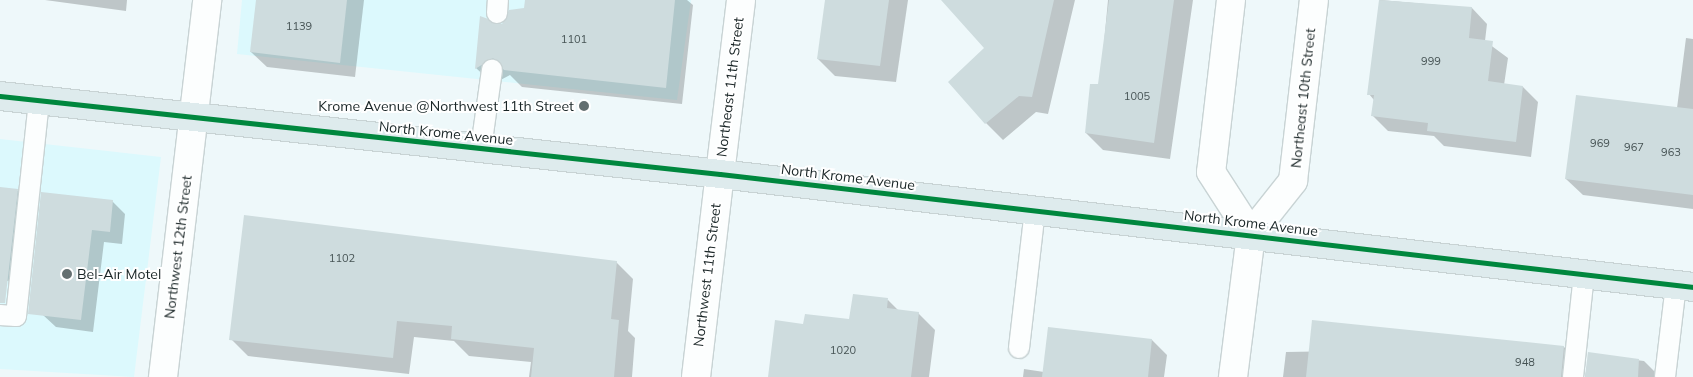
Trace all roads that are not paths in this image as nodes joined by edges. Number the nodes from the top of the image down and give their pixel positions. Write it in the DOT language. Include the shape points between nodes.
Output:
graph roads {
  1 [pos="207,0"];
  2 [pos="741,0"];
  3 [pos="1231,0"];
  4 [pos="1314,0"];
  5 [pos="492,70"];
  6 [pos="0,96"];
  7 [pos="39,100"];
  8 [pos="194,117"];
  9 [pos="481,148"];
  10 [pos="720,174"];
  11 [pos="1034,210"];
  12 [pos="1251,234"];
  13 [pos="1584,274"];
  14 [pos="1685,286"];
  15 [pos="0,315"];
  16 [pos="1019,348"];
  17 [pos="163,377"];
  18 [pos="696,377"];
  19 [pos="1233,377"];
  20 [pos="1573,377"];
  21 [pos="1665,377"];
  1 -- 8 [label="street, Northwest 12th Street"];
  2 -- 10 [label="street, Northeast 11th Street"];
  3 -- 12 [label="street" via="1211,172"];
  4 -- 12 [label="street, Northeast 10th Street" via="1293,181"];
  5 -- 9 [label="lane"];
  6 -- 7 [label="highway, North Krome Avenue"];
  7 -- 8 [label="highway, North Krome Avenue"];
  7 -- 15 [label="lane" via="16,316"];
  8 -- 9 [label="highway, North Krome Avenue"];
  8 -- 17 [label="street, Northwest 12th Street"];
  9 -- 10 [label="highway, North Krome Avenue"];
  10 -- 11 [label="highway, North Krome Avenue"];
  10 -- 18 [label="street, Northwest 11th Street"];
  11 -- 12 [label="highway, North Krome Avenue"];
  11 -- 16 [label="lane"];
  12 -- 13 [label="highway, North Krome Avenue"];
  12 -- 19 [label="street"];
  13 -- 14 [label="highway, North Krome Avenue"];
  13 -- 20 [label="lane"];
  14 -- 21 [label="lane"];
}
